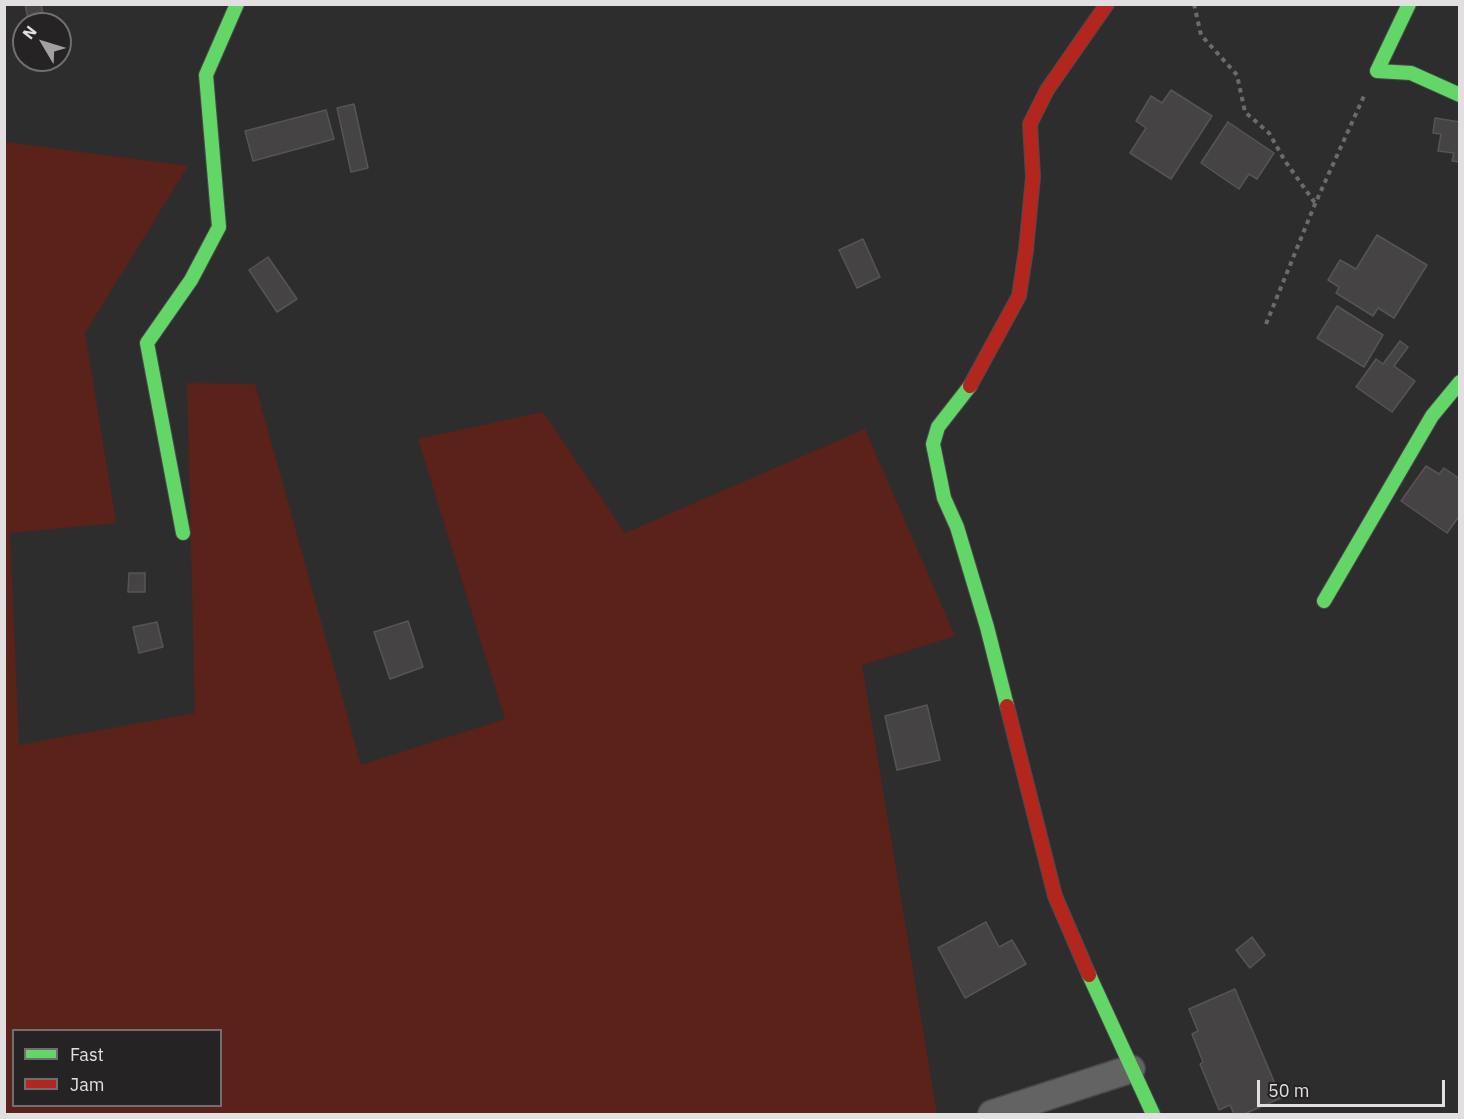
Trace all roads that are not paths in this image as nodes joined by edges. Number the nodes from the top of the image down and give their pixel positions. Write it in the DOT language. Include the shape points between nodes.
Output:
graph roads {
  1 [pos="237,4"];
  2 [pos="1107,4"];
  3 [pos="1409,4"];
  4 [pos="1460,95"];
  5 [pos="1460,382"];
  6 [pos="183,533"];
  7 [pos="1324,601"];
  8 [pos="1131,1069"];
  9 [pos="992,1114"];
  10 [pos="1153,1114"];
  1 -- 6 [label="street" via="206,75 219,227 191,280 147,343"];
  2 -- 8 [label="street" via="1047,90 1030,124 1033,177 1018,296 967,392 938,427 933,444 944,498 957,527 987,627 1055,896"];
  3 -- 4 [label="street" via="1377,71 1411,73"];
  5 -- 7 [label="street" via="1432,416"];
  8 -- 9 [label="street"];
  8 -- 10 [label="street"];
}
